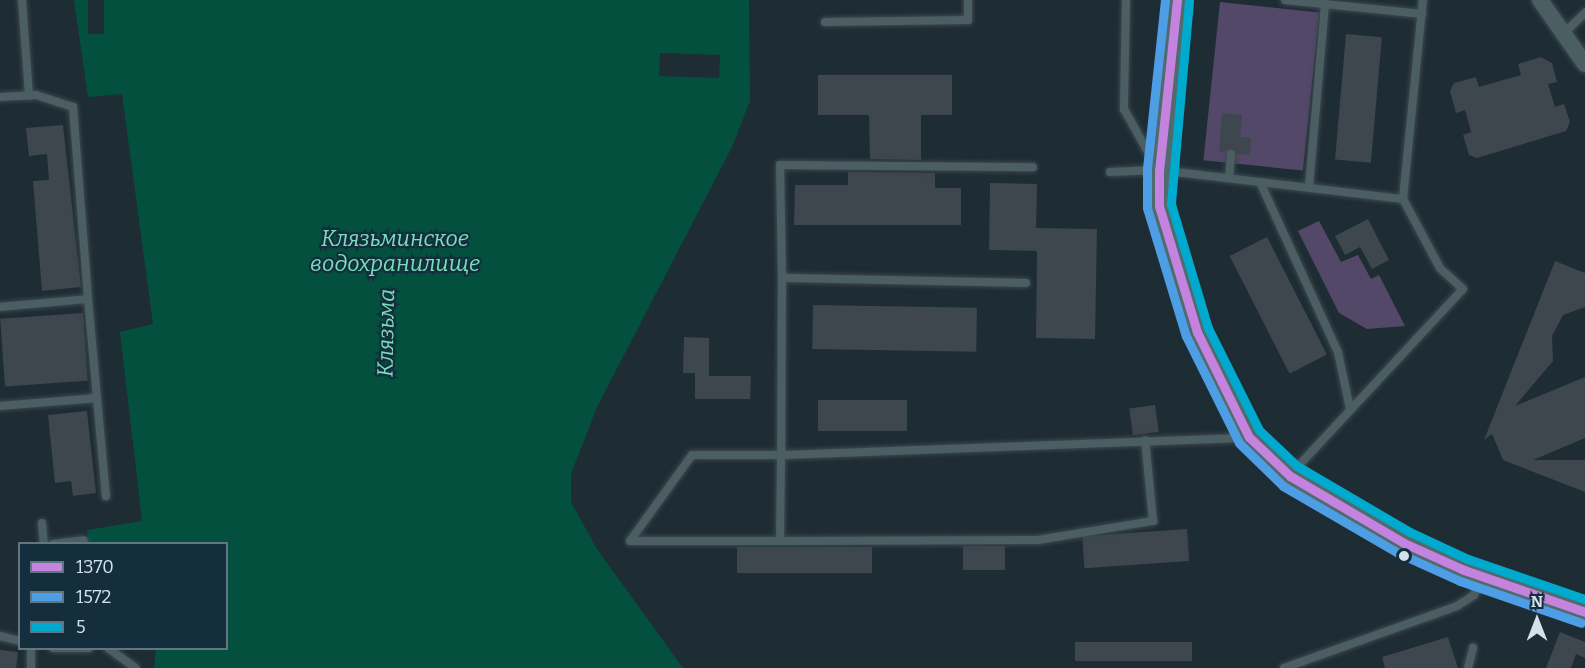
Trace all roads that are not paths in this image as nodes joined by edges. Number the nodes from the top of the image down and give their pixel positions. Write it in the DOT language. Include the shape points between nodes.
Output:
graph roads {
  1 [pos="22,0"];
  2 [pos="968,0"];
  3 [pos="1126,0"];
  4 [pos="1177,0"];
  5 [pos="1285,0"];
  6 [pos="1292,0"];
  7 [pos="1423,0"];
  8 [pos="1540,0"];
  9 [pos="1325,4"];
  10 [pos="1585,13"];
  11 [pos="1422,14"];
  12 [pos="825,22"];
  13 [pos="1562,35"];
  14 [pos="1585,64"];
  15 [pos="29,96"];
  16 [pos="0,97"];
  17 [pos="1231,154"];
  18 [pos="1033,167"];
  19 [pos="1159,170"];
  20 [pos="1110,172"];
  21 [pos="1229,178"];
  22 [pos="1260,182"];
  23 [pos="1309,187"];
  24 [pos="1403,199"];
  25 [pos="782,278"];
  26 [pos="1026,283"];
  27 [pos="88,299"];
  28 [pos="0,307"];
  29 [pos="97,398"];
  30 [pos="0,406"];
  31 [pos="1350,409"];
  32 [pos="1249,438"];
  33 [pos="1145,440"];
  34 [pos="781,455"];
  35 [pos="1290,476"];
  36 [pos="106,496"];
  37 [pos="42,523"];
  38 [pos="84,540"];
  39 [pos="780,541"];
  40 [pos="44,542"];
  41 [pos="63,542"];
  42 [pos="1483,577"];
  43 [pos="1585,612"];
  44 [pos="0,636"];
  45 [pos="18,640"];
  46 [pos="1473,648"];
  47 [pos="31,650"];
  48 [pos="111,650"];
  49 [pos="1308,664"];
  50 [pos="31,668"];
  51 [pos="136,668"];
  52 [pos="1284,668"];
  53 [pos="1468,668"];
  1 -- 15 [label="lane"];
  2 -- 12 [label="lane" via="968,20"];
  3 -- 19 [label="lane" via="1124,109"];
  4 -- 19 [label="street"];
  5 -- 6 [label="lane"];
  6 -- 9 [label="lane"];
  7 -- 11 [label="lane"];
  8 -- 13 [label="street"];
  9 -- 11 [label="lane"];
  9 -- 23 [label="lane"];
  10 -- 13 [label="lane"];
  11 -- 24 [label="lane"];
  13 -- 14 [label="street"];
  15 -- 16 [label="lane"];
  15 -- 27 [label="lane" via="74,107"];
  17 -- 21 [label="lane"];
  18 -- 25 [label="lane" via="780,165"];
  19 -- 20 [label="lane"];
  19 -- 21 [label="lane"];
  19 -- 32 [label="street" via="1159,206 1167,241 1197,332"];
  21 -- 22 [label="lane"];
  22 -- 23 [label="lane"];
  22 -- 31 [label="lane" via="1338,352"];
  23 -- 24 [label="lane"];
  24 -- 31 [label="lane" via="1440,268 1463,289"];
  25 -- 26 [label="lane"];
  25 -- 34 [label="lane"];
  27 -- 28 [label="lane"];
  27 -- 29 [label="lane"];
  29 -- 30 [label="lane"];
  29 -- 36 [label="lane"];
  31 -- 35 [label="lane"];
  32 -- 33 [label="lane"];
  32 -- 35 [label="street"];
  33 -- 34 [label="lane"];
  33 -- 39 [label="lane" via="1153,521 1038,540"];
  34 -- 39 [label="lane"];
  34 -- 39 [label="lane" via="692,455 630,541"];
  35 -- 42 [label="street" via="1396,539"];
  37 -- 40 [label="lane"];
  38 -- 41 [label="lane"];
  42 -- 43 [label="street"];
  42 -- 49 [label="lane" via="1474,595 1457,606"];
  44 -- 45 [label="lane"];
  46 -- 53 [label="lane"];
  47 -- 50 [label="lane"];
  48 -- 51 [label="lane"];
  49 -- 52 [label="lane"];
}
